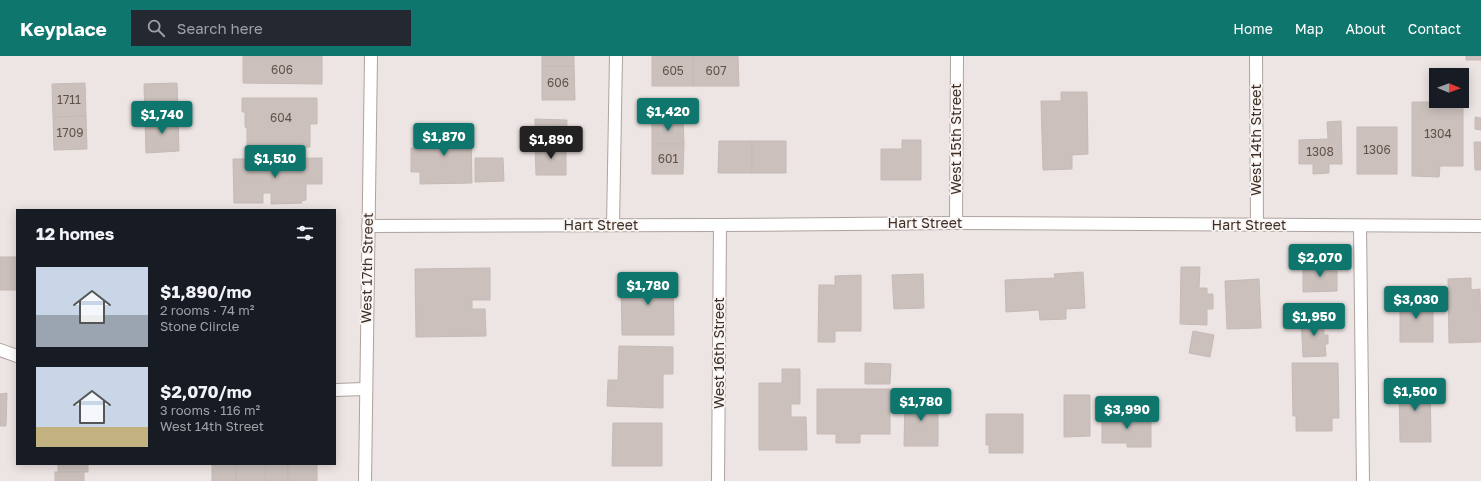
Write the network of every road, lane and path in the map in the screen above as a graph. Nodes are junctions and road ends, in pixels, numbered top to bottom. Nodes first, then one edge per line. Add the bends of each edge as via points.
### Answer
1 (371, 56) edge
2 (616, 56) edge
3 (956, 56) edge
4 (1256, 56) edge
5 (956, 223) junction
6 (614, 225) junction
7 (720, 225) junction
8 (1257, 225) junction
9 (368, 226) junction
10 (1360, 226) junction
11 (1481, 226) edge
12 (0, 350) edge
13 (16, 356) edge
14 (365, 389) junction
15 (336, 390) edge
16 (365, 481) edge
17 (718, 481) edge
18 (1363, 481) edge

1 - 9 street, West 17th Street
2 - 6 street
3 - 5 street, West 15th Street
4 - 8 street, West 14th Street
5 - 7 street, Hart Street
5 - 8 street, Hart Street
6 - 7 street, Hart Street
6 - 9 street, Hart Street
7 - 17 street, West 16th Street
8 - 10 street, Hart Street
9 - 14 street, West 17th Street
10 - 11 street, Hart Street
10 - 18 street
12 - 13 street
14 - 15 street
14 - 16 street, West 17th Street

